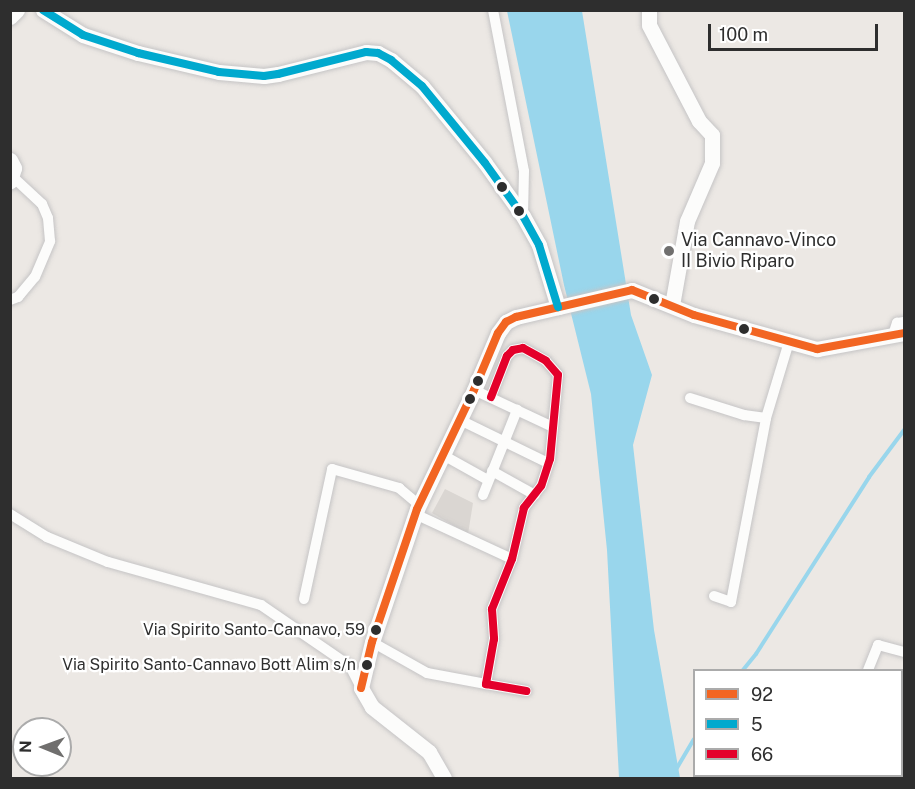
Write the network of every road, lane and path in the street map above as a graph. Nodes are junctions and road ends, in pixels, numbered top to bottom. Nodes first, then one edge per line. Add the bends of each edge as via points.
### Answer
1 (17, 10) edge
2 (43, 10) edge
3 (494, 10) edge
4 (649, 10) edge
5 (10, 17) edge
6 (10, 160) edge
7 (12, 179) edge
8 (523, 216) junction
9 (10, 300) edge
10 (672, 305) junction
11 (561, 306) junction
12 (901, 331) edge
13 (789, 342) junction
14 (474, 390) junction
15 (491, 397) junction
16 (690, 399) dead end
17 (517, 410) junction
18 (766, 418) junction
19 (460, 420) junction
20 (553, 427) junction
21 (502, 440) junction
22 (443, 455) junction
23 (548, 463) junction
24 (490, 475) junction
25 (483, 495) dead end
26 (535, 495) junction
27 (417, 510) junction
28 (10, 514) edge
29 (512, 559) junction
30 (714, 596) dead end
31 (304, 599) dead end
32 (372, 642) junction
33 (904, 652) edge
34 (868, 669) edge
35 (486, 684) junction
36 (361, 688) junction
37 (526, 691) dead end
38 (444, 778) edge
39 (451, 778) edge
40 (457, 778) edge

1 - 5 street
2 - 8 street via 83,35 219,72 271,75 350,55 378,53 422,86
3 - 8 street via 524,171
4 - 10 street via 649,25 699,121 712,135 712,163 687,221
6 - 7 street
7 - 9 street via 42,204 50,241 35,277 18,297
8 - 11 street via 539,245
10 - 11 street via 632,290
10 - 13 street
11 - 14 street via 506,322
12 - 13 street via 817,349
13 - 18 street
14 - 15 street
14 - 19 street
15 - 17 street
15 - 20 street via 507,356 523,348 546,361 558,375
16 - 18 street via 744,416
17 - 20 street
17 - 21 street
18 - 30 street via 731,602
19 - 21 street
19 - 22 street
20 - 23 street
21 - 23 street
21 - 24 street
22 - 24 street
22 - 27 street
23 - 26 street
24 - 25 street
24 - 26 street
26 - 29 street via 524,508
27 - 29 street
27 - 31 street via 399,488 332,469
27 - 32 street
28 - 36 street via 47,537 108,562 261,605 350,666
29 - 35 street via 492,609 494,639
32 - 35 street via 427,673
32 - 36 street
33 - 34 street via 878,645
35 - 37 street
36 - 38 street via 372,707 429,752
39 - 40 street

